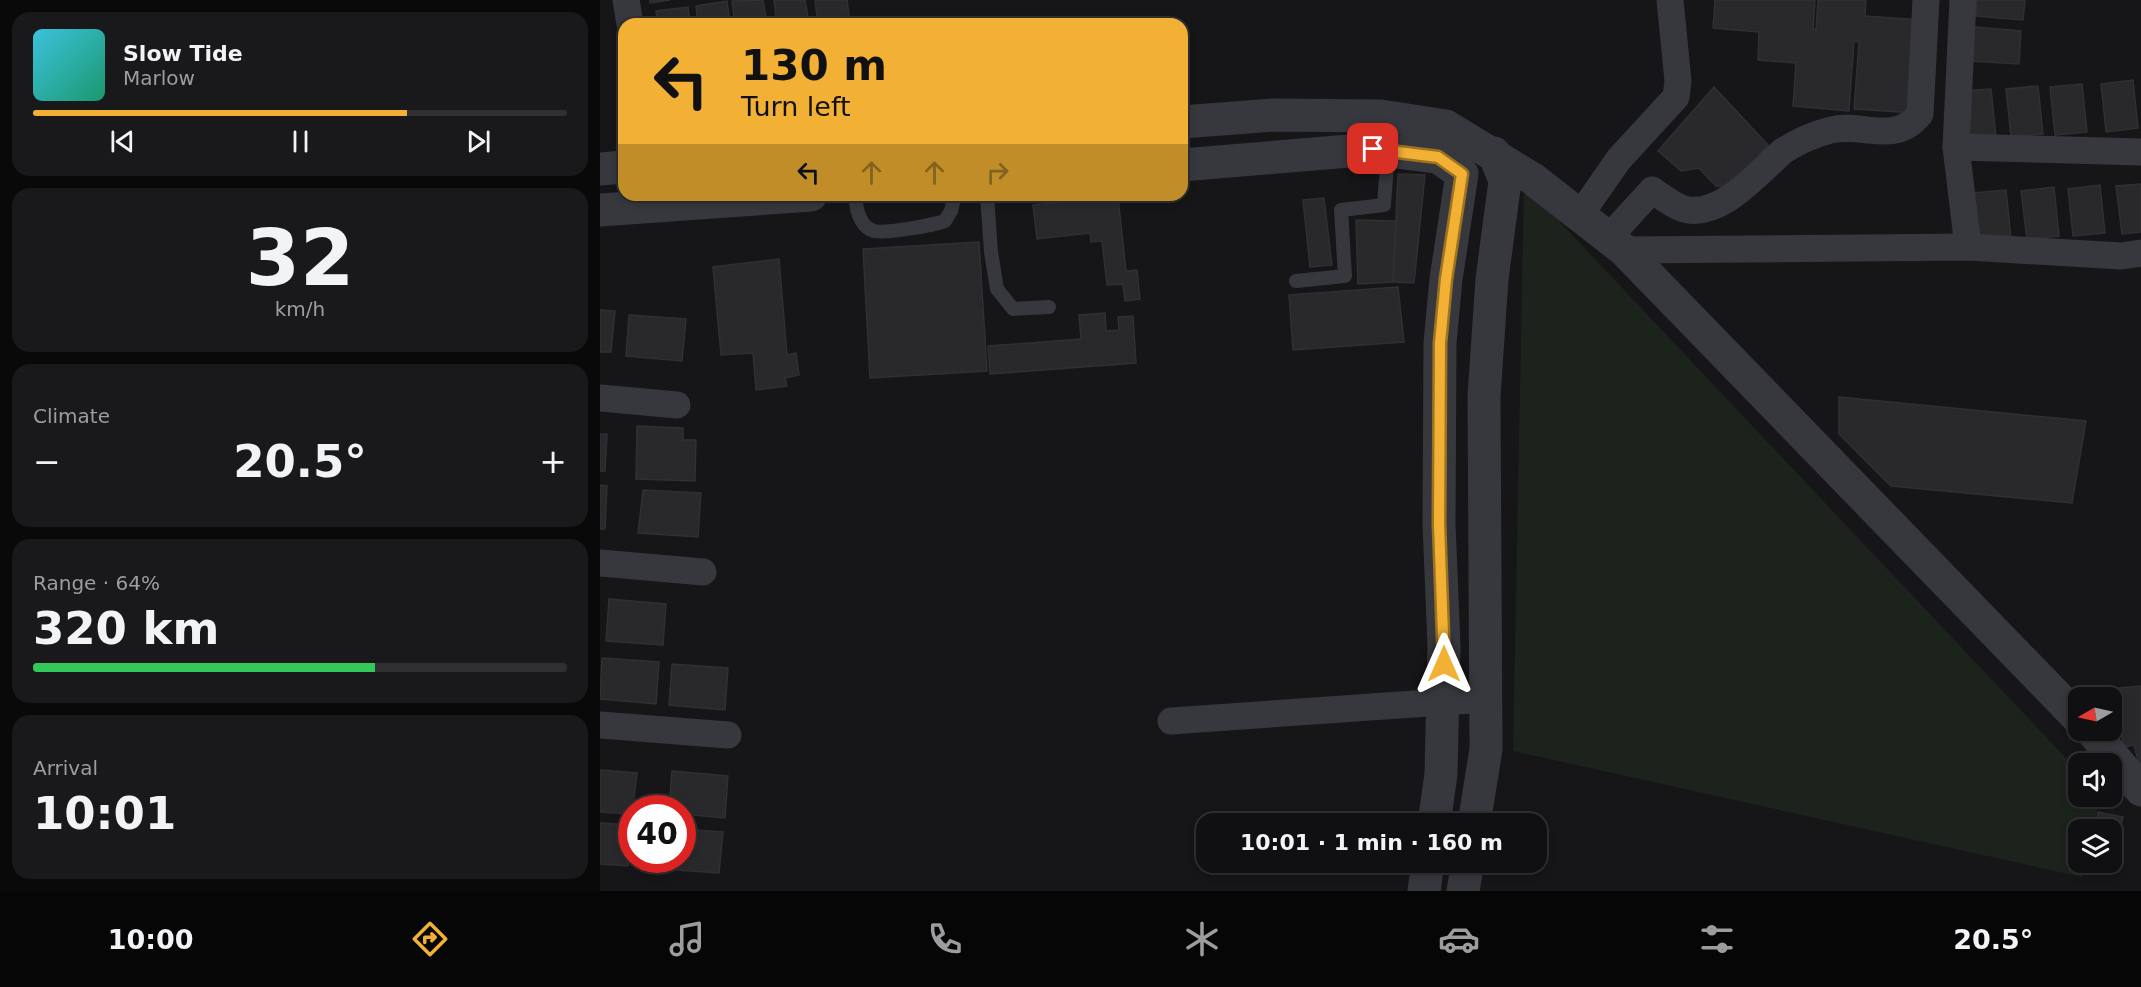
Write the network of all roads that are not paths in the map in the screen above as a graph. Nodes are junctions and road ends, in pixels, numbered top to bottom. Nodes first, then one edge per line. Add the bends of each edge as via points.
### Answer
1 (626, 0) edge
2 (1670, 0) edge
3 (1926, 0) edge
4 (1963, 0) edge
5 (629, 18) edge
6 (1188, 122) edge
7 (1956, 147) junction
8 (1388, 151) junction
9 (2141, 152) edge
10 (1494, 153) junction
11 (1619, 159) junction
12 (1188, 164) edge
13 (618, 168) edge
14 (600, 169) edge
15 (1652, 190) junction
16 (710, 201) edge
17 (855, 201) edge
18 (954, 201) edge
19 (987, 201) edge
20 (600, 210) edge
21 (1580, 215) junction
22 (1617, 243) junction
23 (1968, 247) junction
24 (2141, 253) edge
25 (1296, 281) dead end
26 (1049, 307) dead end
27 (600, 398) edge
28 (677, 405) dead end
29 (600, 563) edge
30 (704, 572) dead end
31 (1486, 699) junction
32 (1443, 700) junction
33 (2068, 708) edge
34 (1171, 721) dead end
35 (600, 725) edge
36 (728, 735) dead end
37 (2100, 741) edge
38 (2141, 790) edge
39 (1436, 813) edge
40 (1476, 813) edge
41 (1426, 873) edge
42 (1466, 873) edge
43 (1424, 891) edge
44 (1463, 891) edge

1 - 5 street
2 - 11 street via 1676,97
3 - 15 street via 1920,114 1910,126 1894,131 1832,130 1795,144 1718,207 1683,209
4 - 7 street
6 - 10 street via 1274,115 1381,116 1446,126
7 - 9 street
7 - 23 street
8 - 12 street via 1373,149
8 - 25 lane via 1384,205 1341,210 1345,276
8 - 32 street via 1438,157 1462,174 1440,343
10 - 21 street
10 - 31 street via 1505,181 1492,279 1484,396
11 - 15 street
11 - 21 street
13 - 14 street
15 - 22 street
16 - 20 street
17 - 18 lane via 864,223 874,231 945,221
19 - 26 lane via 997,289 1013,309
21 - 22 street
22 - 23 street
22 - 33 street
23 - 24 street via 2121,256
27 - 28 street
29 - 30 street
31 - 32 street
31 - 40 street via 1486,749
32 - 34 street
32 - 39 street
35 - 36 street
37 - 38 street
41 - 43 street
42 - 44 street

